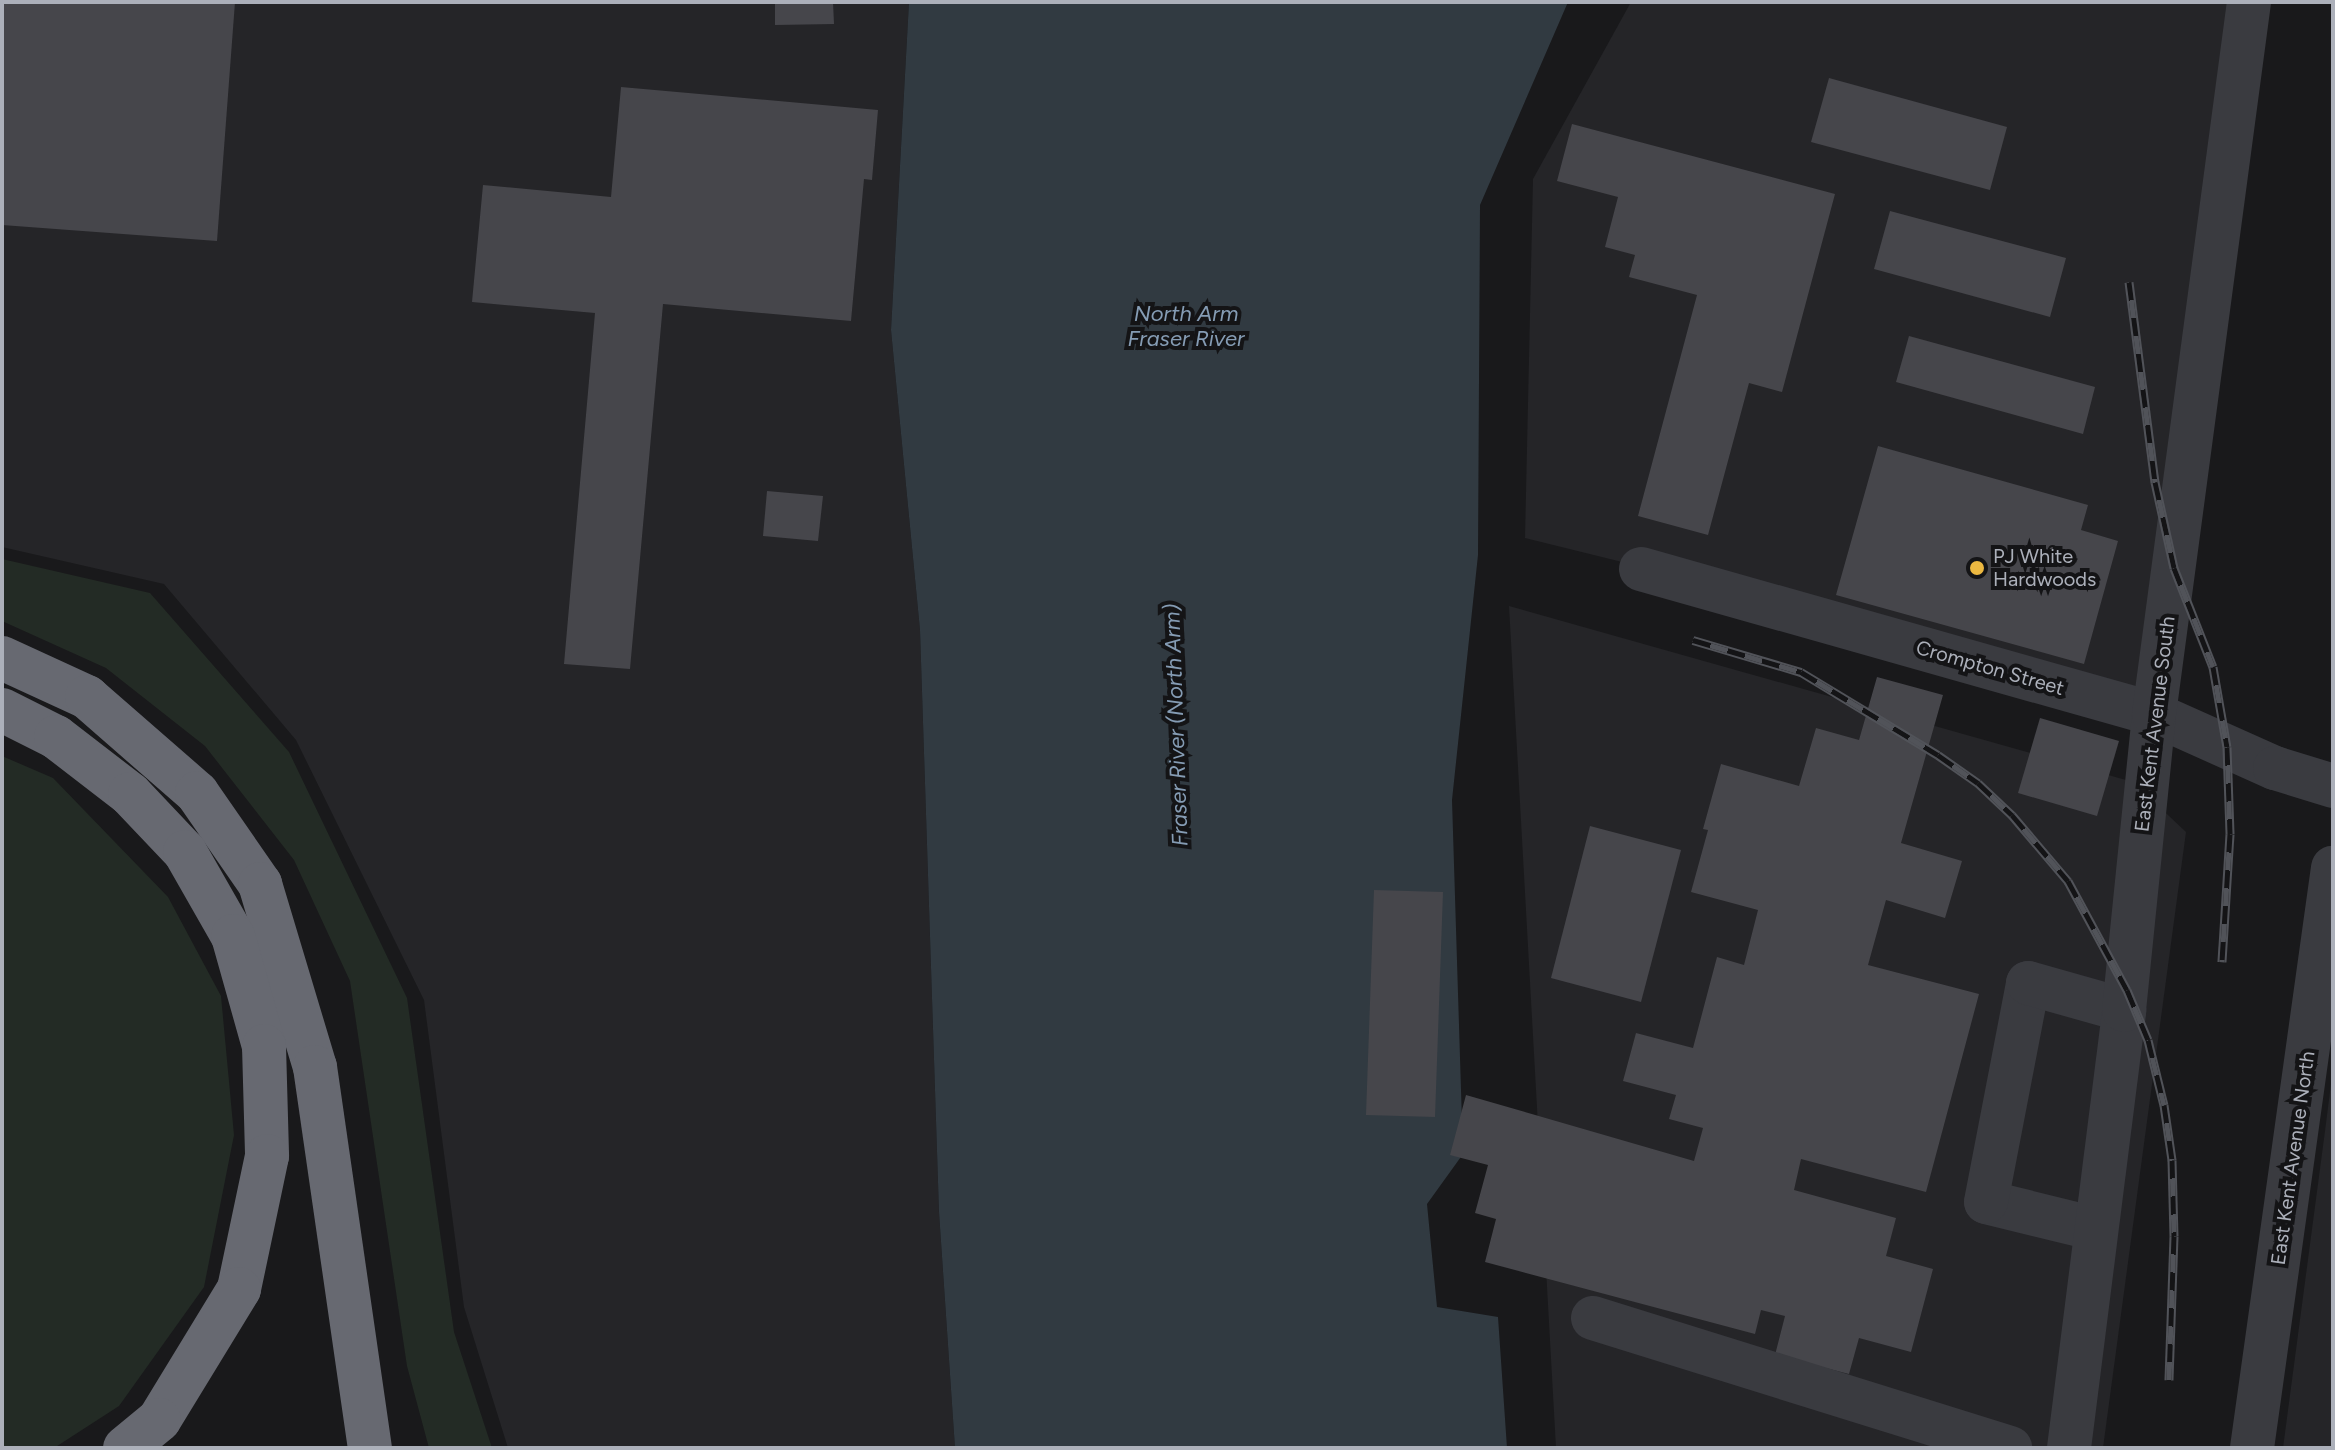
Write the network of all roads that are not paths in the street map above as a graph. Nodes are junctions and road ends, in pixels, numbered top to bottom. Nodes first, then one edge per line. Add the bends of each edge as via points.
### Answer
1 (2249, 2) edge
2 (1641, 569) dead end
3 (2, 658) edge
4 (2, 710) edge
5 (2154, 714) junction
6 (2333, 786) edge
7 (2333, 868) edge
8 (2124, 1010) junction
9 (2096, 1229) junction
10 (1593, 1318) dead end
11 (125, 1448) edge
12 (370, 1448) edge
13 (2010, 1448) edge
14 (2069, 1448) edge
15 (2252, 1448) edge

1 - 5 street, East Kent Avenue South
2 - 5 street, Crompton Street
3 - 12 highway via 87,697 197,793 260,884 315,1067
4 - 11 highway via 56,737 130,794 185,852 233,936 264,1046 267,1156 239,1289 159,1420
5 - 6 street, Crompton Street via 2275,768
5 - 8 street, East Kent Avenue South
7 - 15 street, East Kent Avenue North
8 - 9 street, East Kent Avenue South
8 - 9 street via 2028,983 1986,1202
9 - 14 street, East Kent Avenue South
10 - 13 street

